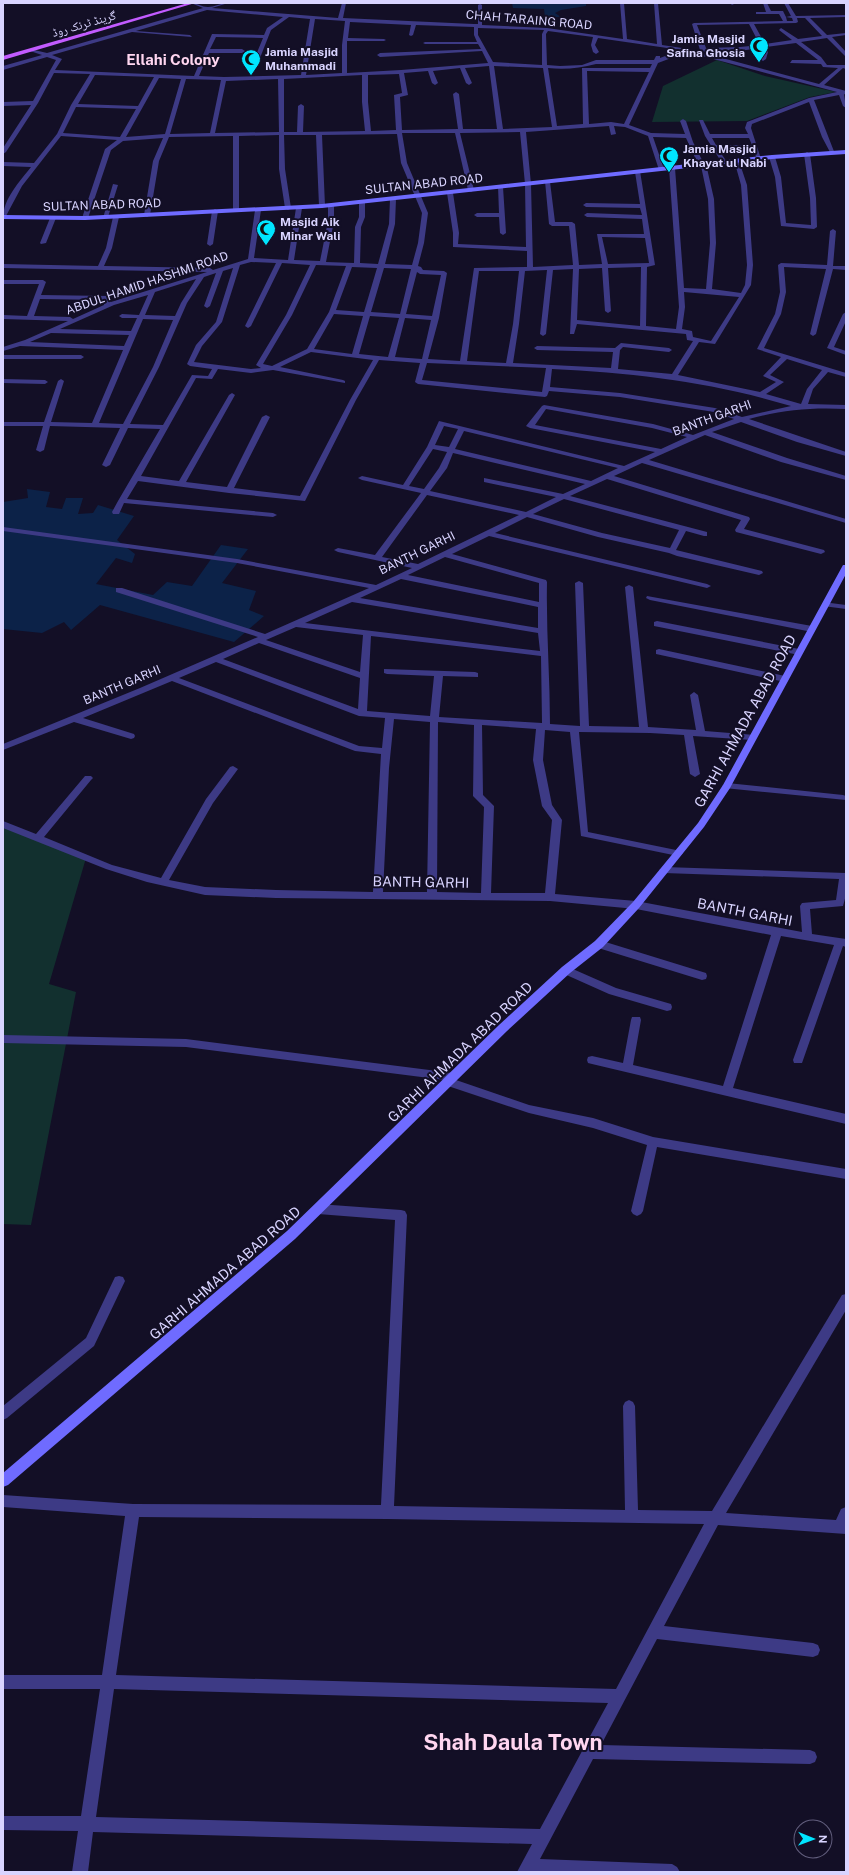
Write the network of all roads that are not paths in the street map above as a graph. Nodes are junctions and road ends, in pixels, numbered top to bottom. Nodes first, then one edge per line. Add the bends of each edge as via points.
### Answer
1 (176, 3) edge
2 (193, 3) edge
3 (226, 3) edge
4 (344, 3) edge
5 (622, 3) edge
6 (656, 3) edge
7 (765, 3) edge
8 (786, 3) edge
9 (480, 5) dead end
10 (206, 9) junction
11 (758, 13) dead end
12 (769, 13) junction
13 (287, 16) junction
14 (846, 16) edge
15 (123, 17) junction
16 (794, 17) junction
17 (806, 17) junction
18 (313, 18) junction
19 (116, 19) dead end
20 (340, 19) junction
21 (133, 20) junction
22 (348, 20) junction
23 (785, 20) junction
24 (414, 23) junction
25 (751, 24) junction
26 (478, 25) junction
27 (547, 29) junction
28 (781, 29) dead end
29 (91, 32) junction
30 (128, 32) junction
31 (411, 34) dead end
32 (846, 34) edge
33 (190, 36) dead end
34 (266, 36) junction
35 (596, 36) junction
36 (827, 37) junction
37 (70, 38) junction
38 (104, 38) junction
39 (345, 39) junction
40 (384, 40) dead end
41 (625, 40) junction
42 (799, 42) junction
43 (425, 43) dead end
44 (480, 43) junction
45 (660, 45) junction
46 (83, 46) junction
47 (668, 47) junction
48 (763, 47) junction
49 (684, 49) junction
50 (32, 50) junction
51 (482, 50) junction
52 (704, 50) junction
53 (208, 51) junction
54 (242, 51) dead end
55 (596, 52) dead end
56 (380, 55) dead end
57 (846, 55) edge
58 (47, 56) junction
59 (3, 58) edge
60 (763, 59) dead end
61 (655, 62) junction
62 (792, 62) dead end
63 (822, 62) junction
64 (491, 64) junction
65 (5, 66) edge
66 (462, 66) junction
67 (254, 67) dead end
68 (546, 67) junction
69 (844, 67) edge
70 (583, 68) junction
71 (430, 69) junction
72 (650, 70) junction
73 (52, 71) junction
74 (401, 72) junction
75 (93, 73) junction
76 (365, 74) junction
77 (345, 75) junction
78 (157, 76) junction
79 (184, 77) junction
80 (303, 77) junction
81 (196, 78) junction
82 (281, 78) junction
83 (224, 79) junction
84 (435, 83) dead end
85 (469, 83) dead end
86 (820, 86) junction
87 (844, 93) edge
88 (456, 94) dead end
89 (811, 99) junction
90 (36, 103) junction
91 (3, 104) edge
92 (74, 105) junction
93 (301, 106) dead end
94 (846, 106) edge
95 (140, 108) junction
96 (683, 121) dead end
97 (701, 121) dead end
98 (611, 124) junction
99 (586, 126) junction
100 (626, 126) junction
101 (555, 128) junction
102 (500, 130) junction
103 (523, 130) junction
104 (459, 131) junction
105 (368, 132) junction
106 (399, 132) junction
107 (300, 133) junction
108 (318, 133) junction
109 (60, 134) junction
110 (236, 134) junction
111 (281, 134) junction
112 (614, 134) dead end
113 (212, 135) junction
114 (650, 135) junction
115 (167, 136) junction
116 (688, 136) junction
117 (708, 136) junction
118 (751, 136) junction
119 (122, 138) junction
120 (714, 147) junction
121 (755, 147) junction
122 (3, 152) edge
123 (846, 152) edge
124 (833, 153) junction
125 (807, 154) junction
126 (772, 157) junction
127 (759, 158) junction
128 (736, 161) junction
129 (724, 162) junction
130 (3, 164) edge
131 (702, 164) junction
132 (35, 165) junction
133 (672, 168) junction
134 (661, 169) junction
135 (638, 172) junction
136 (547, 182) junction
137 (528, 184) junction
138 (115, 185) dead end
139 (500, 187) junction
140 (471, 190) junction
141 (450, 193) junction
142 (419, 196) junction
143 (393, 199) junction
144 (362, 202) junction
145 (586, 205) dead end
146 (322, 206) junction
147 (331, 206) junction
148 (643, 206) junction
149 (288, 208) junction
150 (299, 208) junction
151 (236, 210) junction
152 (258, 210) junction
153 (215, 211) junction
154 (147, 215) junction
155 (477, 215) dead end
156 (502, 215) junction
157 (587, 215) dead end
158 (3, 216) edge
159 (105, 217) junction
160 (116, 217) junction
161 (645, 217) junction
162 (53, 218) junction
163 (85, 218) junction
164 (833, 231) dead end
165 (503, 233) dead end
166 (648, 236) junction
167 (43, 243) dead end
168 (210, 244) dead end
169 (530, 249) junction
170 (252, 260) junction
171 (280, 261) junction
172 (291, 261) junction
173 (846, 261) edge
174 (314, 262) junction
175 (238, 263) junction
176 (324, 263) junction
177 (354, 264) junction
178 (644, 265) junction
179 (3, 266) edge
180 (381, 266) junction
181 (605, 266) junction
182 (576, 267) junction
183 (830, 267) junction
184 (100, 268) junction
185 (415, 268) junction
186 (550, 268) junction
187 (845, 268) edge
188 (530, 269) junction
189 (218, 270) junction
190 (522, 270) junction
191 (202, 275) junction
192 (3, 282) edge
193 (681, 290) junction
194 (709, 291) junction
195 (152, 292) junction
196 (742, 295) junction
197 (37, 297) junction
198 (107, 306) junction
199 (207, 306) dead end
200 (608, 311) dead end
201 (332, 312) junction
202 (846, 314) edge
203 (367, 315) junction
204 (122, 316) dead end
205 (140, 316) junction
206 (3, 317) edge
207 (402, 317) junction
208 (30, 318) junction
209 (178, 318) junction
210 (436, 318) junction
211 (75, 319) junction
212 (574, 322) junction
213 (248, 326) dead end
214 (643, 328) junction
215 (679, 330) junction
216 (48, 331) junction
217 (133, 333) junction
218 (572, 333) dead end
219 (543, 334) dead end
220 (813, 334) dead end
221 (697, 340) junction
222 (18, 344) junction
223 (126, 348) junction
224 (537, 348) dead end
225 (3, 349) edge
226 (310, 350) junction
227 (617, 350) junction
228 (669, 350) dead end
229 (846, 353) edge
230 (355, 356) junction
231 (3, 357) edge
232 (81, 357) dead end
233 (786, 357) junction
234 (377, 358) junction
235 (391, 360) junction
236 (425, 362) junction
237 (463, 363) junction
238 (509, 366) junction
239 (216, 367) junction
240 (273, 368) junction
241 (549, 368) junction
242 (826, 370) junction
243 (614, 371) junction
244 (846, 375) edge
245 (674, 377) junction
246 (61, 381) dead end
247 (3, 382) edge
248 (45, 382) dead end
249 (343, 382) dead end
250 (545, 392) junction
251 (762, 394) junction
252 (232, 395) dead end
253 (544, 407) junction
254 (803, 407) junction
255 (846, 407) edge
256 (266, 417) dead end
257 (739, 419) junction
258 (3, 424) edge
259 (47, 424) junction
260 (95, 425) junction
261 (125, 426) junction
262 (166, 427) junction
263 (462, 428) junction
264 (704, 432) junction
265 (693, 437) junction
266 (431, 446) junction
267 (40, 450) dead end
268 (451, 450) junction
269 (662, 451) junction
270 (846, 454) edge
271 (641, 460) junction
272 (106, 465) dead end
273 (625, 468) junction
274 (606, 476) junction
275 (136, 478) junction
276 (362, 478) dead end
277 (846, 478) edge
278 (487, 480) dead end
279 (591, 483) junction
280 (181, 484) junction
281 (405, 487) junction
282 (229, 491) junction
283 (426, 492) junction
284 (561, 496) junction
285 (122, 501) junction
286 (116, 512) dead end
287 (525, 514) junction
288 (273, 516) dead end
289 (846, 521) edge
290 (3, 529) edge
291 (683, 529) junction
292 (486, 533) junction
293 (704, 534) dead end
294 (338, 550) dead end
295 (672, 551) junction
296 (821, 552) dead end
297 (446, 554) junction
298 (377, 558) junction
299 (420, 567) junction
300 (846, 567) edge
301 (759, 573) dead end
302 (399, 576) junction
303 (579, 583) dead end
304 (707, 586) dead end
305 (376, 587) junction
306 (629, 587) dead end
307 (119, 590) dead end
308 (351, 598) junction
309 (650, 598) dead end
310 (826, 604) junction
311 (542, 605) junction
312 (846, 607) edge
313 (294, 624) junction
314 (657, 624) dead end
315 (812, 629) junction
316 (542, 631) junction
317 (367, 633) junction
318 (261, 639) junction
319 (659, 652) dead end
320 (799, 652) junction
321 (545, 654) junction
322 (216, 659) junction
323 (387, 671) dead end
324 (439, 672) junction
325 (474, 674) dead end
326 (364, 676) junction
327 (172, 678) junction
328 (785, 679) junction
329 (694, 695) dead end
330 (362, 714) junction
331 (390, 716) junction
332 (434, 718) junction
333 (75, 719) junction
334 (478, 721) junction
335 (543, 726) junction
336 (574, 729) junction
337 (585, 729) junction
338 (644, 730) junction
339 (688, 733) junction
340 (702, 734) junction
341 (131, 736) dead end
342 (752, 737) junction
343 (3, 747) edge
344 (386, 751) junction
345 (233, 769) dead end
346 (695, 774) dead end
347 (88, 778) dead end
348 (727, 786) junction
349 (843, 798) dead end
350 (3, 824) edge
351 (38, 838) junction
352 (678, 854) junction
353 (664, 870) junction
354 (845, 876) edge
355 (164, 882) junction
356 (378, 895) junction
357 (432, 896) junction
358 (486, 896) junction
359 (550, 897) junction
360 (636, 905) junction
361 (777, 932) junction
362 (807, 937) junction
363 (843, 943) edge
364 (599, 944) junction
365 (566, 970) junction
366 (702, 976) dead end
367 (667, 1007) dead end
368 (636, 1020) dead end
369 (3, 1039) edge
370 (592, 1060) dead end
371 (798, 1060) dead end
372 (627, 1068) junction
373 (451, 1079) junction
374 (726, 1092) junction
375 (846, 1119) edge
376 (653, 1142) junction
377 (846, 1174) edge
378 (318, 1209) junction
379 (637, 1211) dead end
380 (119, 1281) dead end
381 (846, 1299) edge
382 (629, 1406) dead end
383 (3, 1414) edge
384 (3, 1481) edge
385 (3, 1502) edge
386 (133, 1510) junction
387 (387, 1512) junction
388 (846, 1514) edge
389 (632, 1517) junction
390 (715, 1518) junction
391 (843, 1527) edge
392 (654, 1632) junction
393 (813, 1650) dead end
394 (3, 1682) edge
395 (108, 1682) junction
396 (620, 1696) junction
397 (590, 1752) junction
398 (810, 1757) dead end
399 (3, 1823) edge
400 (88, 1824) junction
401 (544, 1837) junction
402 (527, 1869) edge
403 (80, 1872) edge
404 (672, 1872) edge

1 - 15 main road
2 - 10 street
2 - 21 main road, گرینڈ ٹرنک روڈ
3 - 10 street
4 - 20 street
5 - 41 street
6 - 45 street via 660,17
7 - 12 street
8 - 16 street
9 - 26 street
10 - 13 street, CHAH TARAING ROAD
10 - 30 street
11 - 12 street
12 - 23 street via 781,12
13 - 18 street, CHAH TARAING ROAD
13 - 34 street via 269,29
14 - 17 street
15 - 19 main road
15 - 21 main road
16 - 17 street
16 - 23 street via 796,22
17 - 36 street
18 - 20 street, CHAH TARAING ROAD
18 - 80 street
20 - 22 street, CHAH TARAING ROAD
21 - 29 main road, گرینڈ ٹرنک روڈ
22 - 24 street, CHAH TARAING ROAD
22 - 39 street
23 - 25 street
24 - 26 street, CHAH TARAING ROAD
24 - 31 street
25 - 48 street
25 - 52 street via 694,24
26 - 27 street, CHAH TARAING ROAD
26 - 44 street via 476,35
27 - 35 street, CHAH TARAING ROAD
27 - 68 street via 544,34
28 - 42 street
29 - 37 main road, گرینڈ ٹرنک روڈ
29 - 38 street
30 - 33 street
30 - 38 street
32 - 36 street
34 - 53 street via 214,35
34 - 67 street
35 - 41 street, CHAH TARAING ROAD
35 - 55 street via 593,45
36 - 42 street
36 - 57 street
37 - 46 street
37 - 50 main road, گرینڈ ٹرنک روڈ
38 - 46 street
39 - 40 street
39 - 77 street
41 - 45 street, CHAH TARAING ROAD via 644,45
42 - 48 street
42 - 63 street
43 - 44 street
44 - 51 street
45 - 47 street, CHAH TARAING ROAD
46 - 58 street
47 - 49 street, CHAH TARAING ROAD
47 - 61 street
48 - 52 street via 725,51
48 - 60 street
49 - 52 street
49 - 61 street
49 - 86 street, CHAH TARAING ROAD
50 - 58 street
50 - 59 main road, گرینڈ ٹرنک روڈ
51 - 56 street
51 - 64 street
53 - 54 street
53 - 81 street
58 - 65 street
58 - 73 street via 59,59
61 - 70 street via 596,62
61 - 72 street
62 - 63 street
63 - 69 street via 825,66
64 - 66 street
64 - 68 street
64 - 102 street
66 - 71 street
66 - 85 street
68 - 70 street
68 - 101 street
69 - 86 street
70 - 72 street
70 - 99 street
71 - 74 street
71 - 84 street
72 - 100 street
73 - 75 street
73 - 90 street
74 - 76 street
74 - 106 street via 404,95 397,95
75 - 78 street
75 - 92 street
76 - 77 street
76 - 105 street
77 - 80 street
78 - 79 street
78 - 95 street
79 - 81 street
79 - 115 street
80 - 82 street
81 - 83 street
82 - 83 street
82 - 111 street
83 - 113 street
86 - 87 street, CHAH TARAING ROAD
87 - 89 street
87 - 94 street
88 - 104 street
89 - 118 street via 749,123
89 - 124 street
90 - 91 street
90 - 122 street
92 - 95 street
92 - 109 street
93 - 107 street
95 - 119 street
96 - 116 street
97 - 117 street
98 - 99 street
98 - 100 street
98 - 112 street
99 - 101 street
100 - 114 street
101 - 103 street
102 - 103 street
102 - 104 street
103 - 137 street
104 - 106 street
104 - 140 street
105 - 106 street
105 - 108 street
106 - 142 street via 404,163
107 - 108 street
107 - 111 street
108 - 146 street
109 - 119 street
109 - 132 street
110 - 111 street
110 - 113 street
110 - 151 street
111 - 149 street via 282,169
113 - 115 street
114 - 116 street
114 - 134 street
115 - 119 street
115 - 154 street via 156,161
116 - 131 street
117 - 118 street
117 - 120 street
118 - 121 street
119 - 163 street via 108,149
120 - 121 street
120 - 129 street
121 - 127 street
123 - 124 street, SULTAN ABAD ROAD
124 - 125 street, SULTAN ABAD ROAD
125 - 126 street, SULTAN ABAD ROAD
125 - 126 street via 814,198 814,227 783,225 778,177
126 - 127 street, SULTAN ABAD ROAD
127 - 128 street, SULTAN ABAD ROAD
128 - 129 street, SULTAN ABAD ROAD
128 - 196 street via 744,185 750,265 748,285
129 - 131 street, SULTAN ABAD ROAD
130 - 132 street
131 - 133 street, SULTAN ABAD ROAD
131 - 194 street via 711,199 713,243
132 - 158 street via 19,186
133 - 134 street, SULTAN ABAD ROAD
133 - 193 street
134 - 135 street, SULTAN ABAD ROAD
135 - 136 street, SULTAN ABAD ROAD
135 - 148 street
136 - 137 street, SULTAN ABAD ROAD
136 - 182 street via 552,224 572,224
137 - 139 street, SULTAN ABAD ROAD
137 - 169 street
138 - 159 street
139 - 140 street, SULTAN ABAD ROAD
139 - 156 street
140 - 141 street, SULTAN ABAD ROAD
141 - 142 street, SULTAN ABAD ROAD
141 - 169 street via 456,233 454,246
142 - 143 street, SULTAN ABAD ROAD
142 - 185 street via 425,213
143 - 144 street, SULTAN ABAD ROAD
143 - 180 street via 392,224
144 - 147 street, SULTAN ABAD ROAD
144 - 177 street
145 - 148 street
146 - 147 street, SULTAN ABAD ROAD
146 - 150 street, SULTAN ABAD ROAD
147 - 176 street
148 - 161 street
149 - 150 street, SULTAN ABAD ROAD
149 - 152 street, SULTAN ABAD ROAD
150 - 172 street
151 - 152 street, SULTAN ABAD ROAD
151 - 153 street, SULTAN ABAD ROAD
152 - 170 street
153 - 154 street, SULTAN ABAD ROAD
153 - 168 street
154 - 160 street, SULTAN ABAD ROAD
155 - 156 street
156 - 165 street
157 - 161 street
158 - 162 street, SULTAN ABAD ROAD
159 - 160 street, SULTAN ABAD ROAD
159 - 163 street, SULTAN ABAD ROAD
160 - 184 street
161 - 166 street
162 - 163 street, SULTAN ABAD ROAD
162 - 167 street
164 - 183 street
166 - 178 street via 652,265
166 - 181 street via 599,235
169 - 188 street
170 - 171 street, ABDUL HAMID HASHMI ROAD
170 - 175 street, ABDUL HAMID HASHMI ROAD
171 - 172 street, ABDUL HAMID HASHMI ROAD
171 - 213 street
172 - 174 street, ABDUL HAMID HASHMI ROAD
173 - 187 street
174 - 176 street, ABDUL HAMID HASHMI ROAD
174 - 240 street via 274,344 259,365
175 - 189 street, ABDUL HAMID HASHMI ROAD
175 - 239 street via 219,322 199,345 190,364
176 - 177 street, ABDUL HAMID HASHMI ROAD
177 - 180 street, ABDUL HAMID HASHMI ROAD
177 - 201 street
178 - 181 street
178 - 214 street
179 - 184 street
180 - 185 street, ABDUL HAMID HASHMI ROAD
180 - 203 street
181 - 182 street
181 - 200 street
182 - 186 street
182 - 212 street
183 - 187 street
183 - 220 street
183 - 233 street via 781,266 783,292 778,314 760,349
184 - 189 street
185 - 207 street
185 - 210 street, ABDUL HAMID HASHMI ROAD via 419,268 420,272 444,273
186 - 188 street
186 - 219 street
188 - 190 street
189 - 191 street, ABDUL HAMID HASHMI ROAD
189 - 199 street
190 - 237 street via 476,269
190 - 238 street
191 - 195 street, ABDUL HAMID HASHMI ROAD
191 - 209 street via 184,303
192 - 197 street via 43,282
193 - 194 street
193 - 215 street
194 - 196 street
195 - 198 street, ABDUL HAMID HASHMI ROAD
195 - 205 street
196 - 221 street via 713,342
197 - 198 street via 109,298
197 - 208 street
198 - 211 street, ABDUL HAMID HASHMI ROAD
201 - 203 street
201 - 226 street
202 - 229 street via 830,348
203 - 207 street
203 - 230 street
204 - 205 street
205 - 209 street
205 - 217 street
206 - 208 street
207 - 210 street
207 - 235 street
208 - 211 street
209 - 261 street
210 - 236 street
211 - 216 street, ABDUL HAMID HASHMI ROAD
212 - 214 street
212 - 218 street
214 - 215 street
215 - 221 street via 690,332 690,339
216 - 217 street
216 - 222 street, ABDUL HAMID HASHMI ROAD
217 - 223 street
221 - 245 street
222 - 223 street
222 - 225 street, ABDUL HAMID HASHMI ROAD
223 - 260 street
224 - 227 street
226 - 230 street
226 - 240 street
227 - 228 street via 621,345
227 - 243 street
230 - 234 street
231 - 232 street
233 - 242 street
233 - 251 street via 766,376 781,382
234 - 235 street
234 - 282 street via 302,499
235 - 236 street
236 - 237 street
236 - 250 street via 418,382
237 - 238 street
238 - 241 street
239 - 240 street via 251,371
239 - 262 street via 210,378 194,376
240 - 249 street
241 - 243 street
241 - 250 street
242 - 244 street
242 - 254 street via 810,389
243 - 245 street
245 - 251 street
246 - 259 street
247 - 248 street
250 - 253 street
250 - 257 street via 620,395 715,410
251 - 254 street
252 - 280 street
253 - 265 street via 653,426
253 - 269 street via 530,426
254 - 255 street, BANTH GARHI via 828,404
254 - 257 street, BANTH GARHI via 776,410
256 - 282 street
257 - 264 street, BANTH GARHI
257 - 270 street
258 - 259 street
259 - 260 street
259 - 267 street
260 - 261 street
261 - 262 street
261 - 272 street
262 - 275 street
263 - 266 street via 442,423
263 - 268 street
263 - 273 street
264 - 265 street, BANTH GARHI
264 - 277 street
265 - 269 street, BANTH GARHI
266 - 268 street
266 - 281 street
268 - 279 street
268 - 283 street via 443,468
269 - 271 street, BANTH GARHI
271 - 273 street, BANTH GARHI
271 - 289 street
273 - 274 street, BANTH GARHI
274 - 279 street, BANTH GARHI
274 - 296 street via 746,519 739,530
275 - 280 street
275 - 285 street
276 - 281 street
278 - 284 street
279 - 284 street, BANTH GARHI
280 - 282 street
281 - 283 street
283 - 287 street
283 - 298 street
284 - 287 street, BANTH GARHI
284 - 291 street
285 - 286 street
285 - 288 street
287 - 292 street, BANTH GARHI
287 - 295 street
290 - 305 street via 191,554
291 - 293 street
291 - 295 street
292 - 297 street, BANTH GARHI
292 - 304 street
294 - 298 street
295 - 301 street
297 - 299 street, BANTH GARHI
297 - 311 street via 542,582
298 - 299 street
299 - 302 street, BANTH GARHI
300 - 310 street, GARHI AHMADA ABAD ROAD
302 - 305 street, BANTH GARHI
302 - 311 street
303 - 337 street
305 - 308 street, BANTH GARHI
306 - 338 street
307 - 318 street
308 - 313 street, BANTH GARHI
308 - 316 street
309 - 315 street
310 - 312 street
310 - 315 street, GARHI AHMADA ABAD ROAD
311 - 316 street
313 - 317 street
313 - 318 street, BANTH GARHI
314 - 320 street
315 - 320 street, GARHI AHMADA ABAD ROAD
316 - 321 street
317 - 321 street
317 - 326 street
318 - 322 street, BANTH GARHI
318 - 326 street
319 - 328 street
320 - 328 street, GARHI AHMADA ABAD ROAD
321 - 335 street
322 - 327 street, BANTH GARHI
322 - 330 street
323 - 324 street
324 - 325 street
324 - 332 street
326 - 330 street
327 - 333 street, BANTH GARHI
327 - 344 street via 358,749
328 - 342 street, GARHI AHMADA ABAD ROAD
329 - 340 street
330 - 331 street
331 - 332 street
331 - 344 street
332 - 334 street
332 - 357 street
333 - 341 street
333 - 343 street, BANTH GARHI
334 - 335 street
334 - 358 street via 478,796 489,806
335 - 336 street
335 - 359 street via 538,760 547,806 558,820
336 - 337 street
336 - 352 street via 584,834
337 - 338 street
338 - 339 street
339 - 340 street
339 - 346 street
340 - 342 street
342 - 348 street, GARHI AHMADA ABAD ROAD
344 - 356 street
345 - 355 street via 209,800
347 - 351 street
348 - 349 street
348 - 352 street, GARHI AHMADA ABAD ROAD
350 - 351 street, BANTH GARHI
351 - 355 street, BANTH GARHI via 109,867
352 - 353 street, GARHI AHMADA ABAD ROAD
353 - 354 street
353 - 360 street, GARHI AHMADA ABAD ROAD
354 - 362 street via 840,903 805,906
355 - 356 street, BANTH GARHI via 206,892
356 - 357 street, BANTH GARHI
357 - 358 street, BANTH GARHI
358 - 359 street, BANTH GARHI
359 - 360 street, BANTH GARHI
360 - 361 street, BANTH GARHI
360 - 364 street, GARHI AHMADA ABAD ROAD
361 - 362 street, BANTH GARHI
361 - 374 street
362 - 363 street, BANTH GARHI
363 - 371 street
364 - 365 street, GARHI AHMADA ABAD ROAD
364 - 366 street
365 - 367 street via 613,991
365 - 373 street, GARHI AHMADA ABAD ROAD
368 - 372 street
369 - 373 street via 186,1043
370 - 372 street
372 - 374 street
373 - 376 street via 529,1109 593,1123
373 - 378 street, GARHI AHMADA ABAD ROAD
374 - 375 street
376 - 377 street
376 - 379 street
378 - 384 street, GARHI AHMADA ABAD ROAD via 262,1261
378 - 387 street via 401,1215
380 - 383 street via 90,1342
381 - 390 street
382 - 389 street
385 - 386 street
386 - 387 street
386 - 395 street
387 - 389 street
388 - 391 street
389 - 390 street
390 - 391 street
390 - 392 street
392 - 393 street
392 - 396 street
394 - 395 street
395 - 396 street
395 - 400 street
396 - 397 street
397 - 398 street
397 - 401 street
399 - 400 street
400 - 401 street
400 - 403 street
401 - 402 street
402 - 404 street

